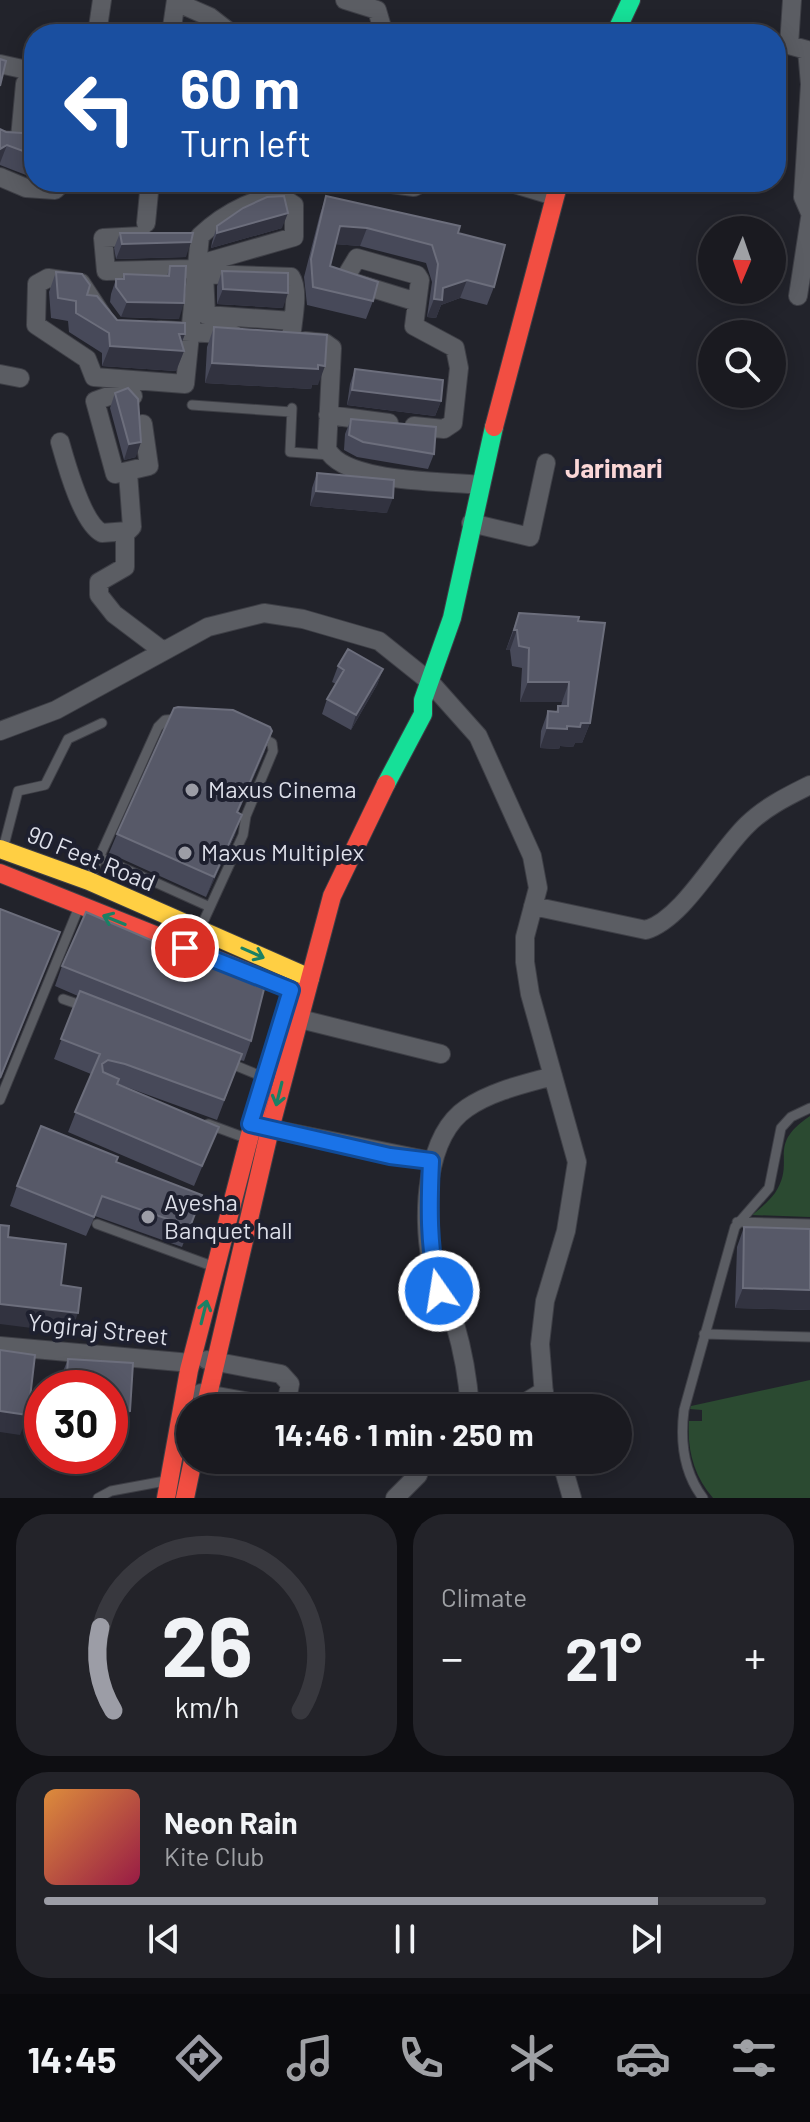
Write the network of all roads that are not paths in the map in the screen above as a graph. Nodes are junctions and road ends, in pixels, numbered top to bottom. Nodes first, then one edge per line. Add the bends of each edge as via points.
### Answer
1 (102, 0) edge
2 (345, 0) edge
3 (631, 0) edge
4 (792, 0) edge
5 (176, 1) edge
6 (98, 24) edge
7 (173, 24) edge
8 (219, 24) edge
9 (381, 24) edge
10 (620, 24) edge
11 (0, 64) edge
12 (24, 74) edge
13 (24, 95) edge
14 (0, 140) edge
15 (0, 177) edge
16 (24, 187) edge
17 (150, 192) edge
18 (555, 192) edge
19 (810, 216) edge
20 (199, 266) junction
21 (198, 295) junction
22 (798, 296) dead end
23 (417, 302) dead end
24 (292, 321) junction
25 (115, 329) edge
26 (142, 329) edge
27 (191, 331) junction
28 (291, 340) junction
29 (0, 374) edge
30 (20, 378) dead end
31 (136, 403) edge
32 (192, 405) dead end
33 (328, 415) junction
34 (143, 424) edge
35 (60, 442) dead end
36 (330, 455) junction
37 (546, 463) dead end
38 (128, 473) junction
39 (479, 485) junction
40 (471, 523) junction
41 (125, 532) junction
42 (163, 651) junction
43 (429, 681) junction
44 (196, 720) edge
45 (102, 723) dead end
46 (245, 730) edge
47 (0, 731) edge
48 (810, 785) edge
49 (5, 850) edge
50 (99, 857) junction
51 (2, 878) edge
52 (89, 881) junction
53 (189, 897) junction
54 (79, 906) junction
55 (533, 906) junction
56 (210, 907) junction
57 (179, 921) junction
58 (199, 930) junction
59 (50, 943) edge
60 (62, 948) junction
61 (300, 984) junction
62 (63, 999) dead end
63 (92, 1010) edge
64 (291, 1016) junction
65 (441, 1054) dead end
66 (220, 1060) edge
67 (553, 1076) junction
68 (264, 1077) junction
69 (0, 1100) edge
70 (810, 1108) edge
71 (202, 1122) edge
72 (270, 1129) junction
73 (248, 1131) junction
74 (431, 1161) junction
75 (737, 1222) junction
76 (97, 1224) edge
77 (810, 1224) edge
78 (215, 1267) junction
79 (704, 1334) junction
80 (810, 1337) edge
81 (0, 1346) edge
82 (192, 1360) junction
83 (215, 1362) junction
84 (185, 1390) junction
85 (193, 1394) edge
86 (208, 1394) edge
87 (288, 1394) edge
88 (467, 1394) edge
89 (544, 1394) edge
90 (190, 1474) edge
91 (418, 1474) edge
92 (565, 1474) edge
93 (167, 1489) edge
94 (98, 1498) edge
95 (185, 1498) edge
96 (395, 1498) edge
97 (572, 1498) edge
98 (703, 1498) edge

1 - 6 street
2 - 9 street via 377,10
3 - 10 main road
4 - 19 street via 789,45 807,50 810,84 803,197
5 - 7 street
5 - 8 street
11 - 12 street
13 - 14 street via 20,138
15 - 16 street
17 - 20 street via 150,229 103,238 105,270
18 - 39 main road
19 - 22 street
20 - 20 street via 192,236 257,202 288,200 294,205 294,237
20 - 21 street
21 - 24 street via 209,316
21 - 24 street via 207,273 291,277
21 - 27 street
23 - 33 street via 414,326 455,348 459,368 453,423 444,429
24 - 28 street
25 - 27 street via 81,283 40,280 36,325 87,359 97,378 185,384
26 - 27 street
27 - 28 street
28 - 33 street via 332,348
29 - 30 street
31 - 38 street via 128,389 95,401 112,469 115,474
32 - 36 lane via 292,410 290,452
33 - 36 street
34 - 38 street via 149,466
35 - 41 street via 92,524 102,533
36 - 39 street via 340,466 360,472
37 - 40 street via 530,537
38 - 41 street via 133,524
39 - 40 main road
40 - 43 main road via 452,618
41 - 42 street via 125,567 99,582 99,595 114,614
42 - 43 street via 233,619 282,615 379,641
42 - 47 street via 56,710
43 - 55 street via 470,724 482,746 532,856 538,888
43 - 61 main road via 423,700 410,709 335,849 319,890
44 - 50 lane via 161,722
45 - 49 lane via 68,739 45,785 18,791
46 - 56 lane via 272,743 273,751
48 - 55 street via 749,823 675,915 658,926 646,930
49 - 51 lane
49 - 52 main road, 90 Feet Road
50 - 52 lane
50 - 53 lane
51 - 54 main road, 90 Feet Road
52 - 57 main road, 90 Feet Road
53 - 56 lane
53 - 57 lane
54 - 60 lane
61 -> 54 main road, 90 Feet Road
55 - 67 street via 525,962
56 - 58 lane
57 - 58 main road, 90 Feet Road
58 -> 61 main road, 90 Feet Road
59 - 60 lane
60 - 69 lane
61 - 64 main road
62 - 63 lane
64 - 65 street
64 - 68 main road
64 -> 72 main road
66 - 68 lane
67 - 74 street via 465,1109
67 - 89 street via 577,1162 566,1231 545,1301 540,1344
68 - 73 main road
70 - 75 lane via 781,1128 769,1188
71 - 73 lane
72 - 73 street
72 - 74 street
72 - 83 main road
73 - 78 main road
74 - 88 street via 431,1259 454,1322
75 - 77 lane
75 - 79 lane
76 - 78 lane
82 -> 78 main road
79 - 80 lane
79 - 98 lane via 681,1426 686,1462
81 - 82 street, Yogiraj Street
82 - 83 street, Yogiraj Street
82 - 84 main road
83 - 86 main road
83 - 87 street, Yogiraj Street via 281,1374 290,1384
84 - 85 street
84 - 93 main road
90 - 95 main road
91 - 96 street
92 - 97 street
93 - 94 lane via 111,1491

